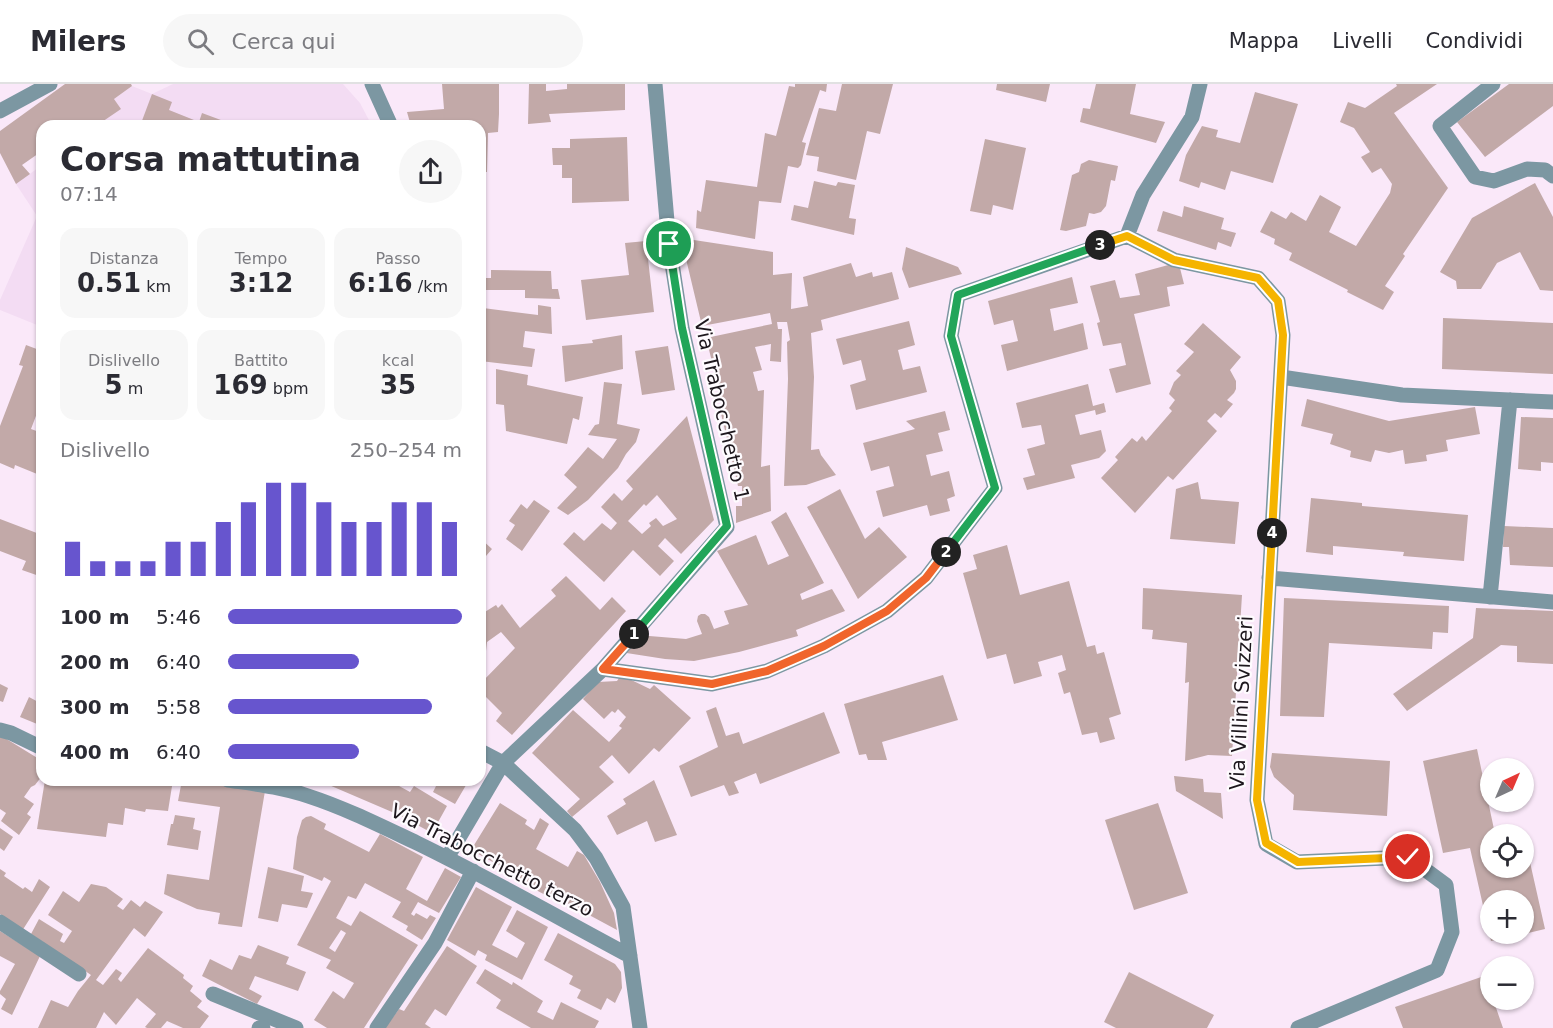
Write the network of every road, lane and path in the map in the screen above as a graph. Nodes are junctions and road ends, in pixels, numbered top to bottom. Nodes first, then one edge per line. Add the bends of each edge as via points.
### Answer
1 (50, 84) edge
2 (372, 84) edge
3 (655, 84) edge
4 (1200, 84) edge
5 (1492, 84) edge
6 (0, 111) edge
7 (388, 120) edge
8 (1553, 176) edge
9 (1127, 236) junction
10 (1281, 377) junction
11 (1510, 400) junction
12 (1553, 402) edge
13 (1269, 578) junction
14 (1490, 597) junction
15 (1553, 602) edge
16 (603, 669) junction
17 (0, 730) edge
18 (36, 745) edge
19 (486, 754) edge
20 (503, 763) junction
21 (269, 786) edge
22 (447, 858) junction
23 (473, 871) junction
24 (0, 922) edge
25 (630, 956) junction
26 (79, 974) dead end
27 (213, 994) dead end
28 (296, 1028) edge
29 (376, 1028) edge
30 (640, 1028) edge
31 (1298, 1028) edge

1 - 6 street
2 - 7 street
3 - 16 street, Via Trabocchetto 1 via 669,244 682,328 727,526
4 - 9 street via 1192,117 1143,195
5 - 8 street via 1440,126 1475,177 1494,181 1527,169 1545,170
9 - 10 street, Via Villini Svizzeri via 1174,260 1258,278 1278,301 1283,335
9 - 16 street via 958,295 951,336 995,488 926,578 887,611 824,646 767,671 712,684
10 - 11 street via 1402,395
10 - 13 street, Via Villini Svizzeri
11 - 12 street
11 - 14 street
13 - 14 street
13 - 31 street, Via Villini Svizzeri via 1257,800 1266,843 1298,862 1408,857 1446,885 1452,932 1437,970
14 - 15 street
16 - 20 street, Via Trabocchetto 1
17 - 18 street
19 - 20 street
20 - 22 street, Via Trabocchetto 1
20 - 25 street via 575,830 596,858 623,907
21 - 22 street, Via Trabocchetto terzo via 338,807
22 - 23 street, Via Trabocchetto terzo
23 - 25 street, Via Trabocchetto terzo
23 - 29 street via 435,943
24 - 26 street
25 - 30 street
27 - 28 street

